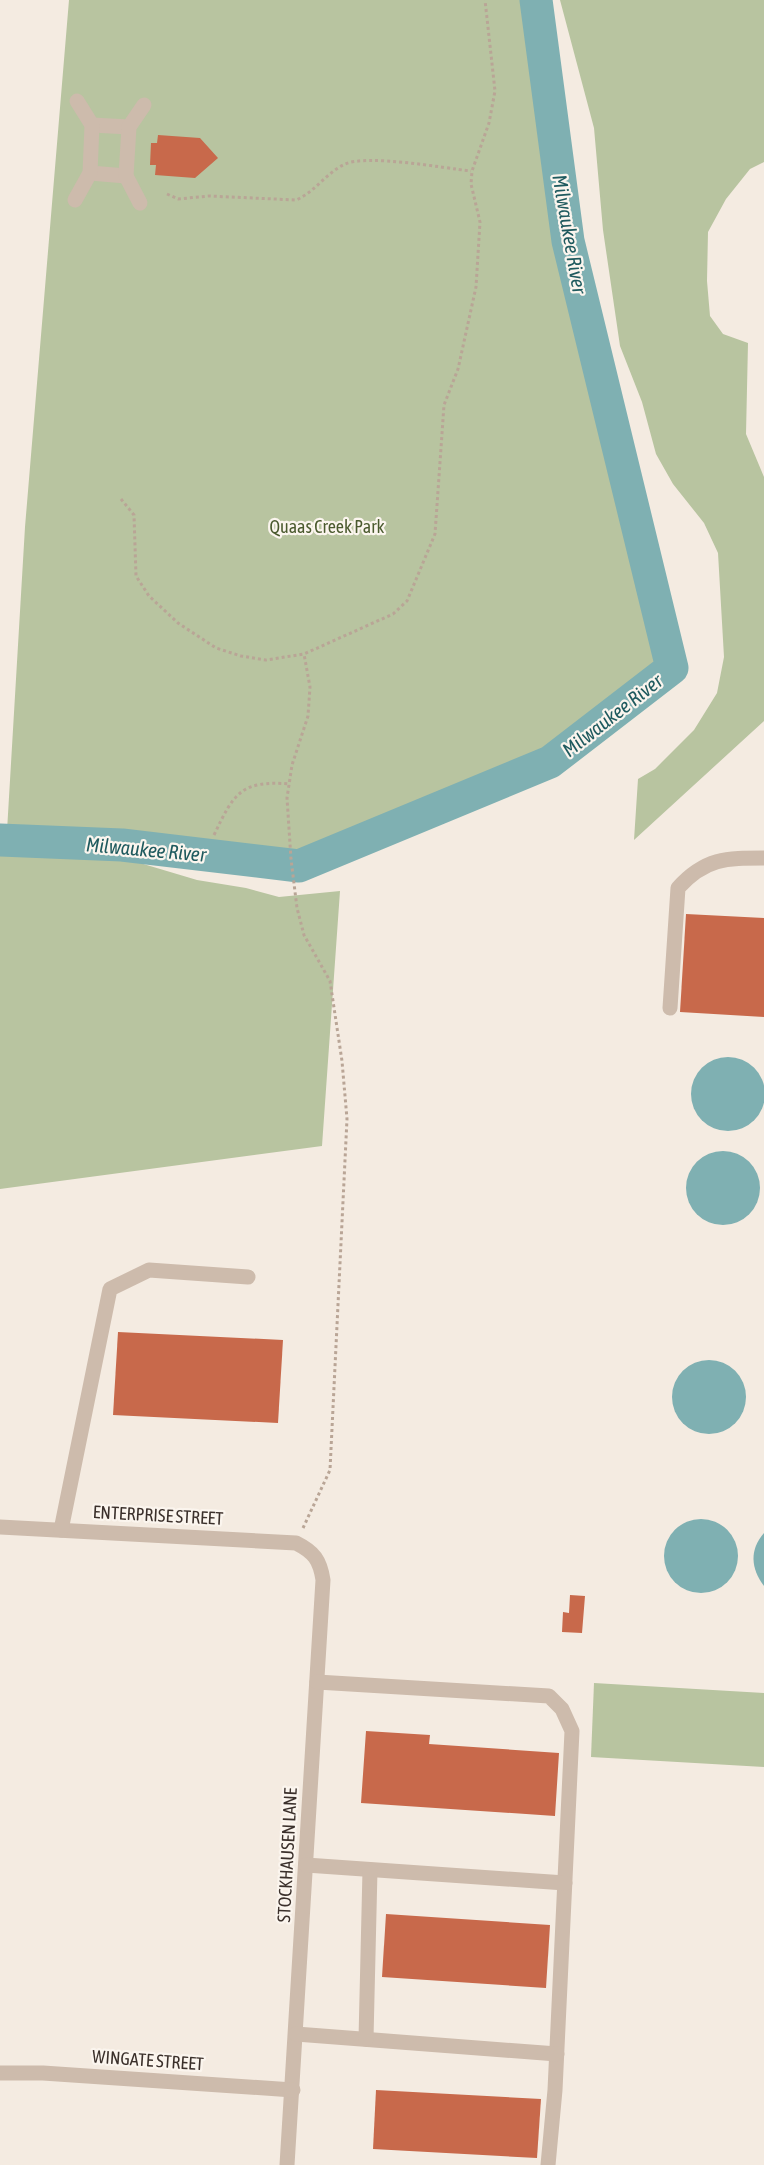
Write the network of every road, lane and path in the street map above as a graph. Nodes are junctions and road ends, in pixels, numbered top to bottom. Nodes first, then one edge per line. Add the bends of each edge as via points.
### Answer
1 (485, 0) edge
2 (77, 101) dead end
3 (144, 105) dead end
4 (92, 125) junction
5 (129, 127) junction
6 (472, 171) junction
7 (90, 173) junction
8 (126, 176) junction
9 (166, 194) dead end
10 (75, 200) dead end
11 (140, 203) dead end
12 (121, 499) dead end
13 (304, 654) junction
14 (290, 784) junction
15 (213, 835) dead end
16 (764, 858) edge
17 (670, 1008) dead end
18 (248, 1277) dead end
19 (0, 1527) edge
20 (60, 1530) junction
21 (296, 1543) junction
22 (312, 1551) joint
23 (317, 1682) junction
24 (306, 1865) junction
25 (370, 1870) junction
26 (565, 1884) junction
27 (296, 2034) junction
28 (366, 2039) junction
29 (557, 2054) junction
30 (0, 2073) edge
31 (293, 2090) junction
32 (288, 2165) edge
33 (548, 2165) edge

1 - 6 path via 495,91 489,123
2 - 4 street
3 - 5 street
4 - 5 street
4 - 7 street
5 - 8 street
6 - 9 path via 363,160 338,168 312,192 296,200 209,196 178,199
6 - 13 path via 471,184 480,222 476,287 458,369 444,405 435,534 407,601 393,614
7 - 8 street
7 - 10 street
8 - 11 street
12 - 13 path via 134,515 136,576 149,596 178,623 216,648 241,657 266,660
13 - 14 path via 310,687 308,716 299,738
14 - 15 path via 262,782 248,787 231,804
14 - 21 path via 288,824 297,908 304,935 330,981 347,1119 330,1470
16 - 17 street via 730,858 708,864 678,888
18 - 20 street via 148,1270 110,1289
19 - 20 street, ENTERPRISE STREET
20 - 21 street, ENTERPRISE STREET
21 - 22 street, ENTERPRISE STREET
22 - 23 street, STOCKHAUSEN LANE via 321,1563 323,1580
23 - 24 street, STOCKHAUSEN LANE
23 - 26 street via 549,1696 562,1708 572,1731
24 - 25 street
24 - 27 street, STOCKHAUSEN LANE
25 - 26 street
25 - 28 street
26 - 29 street
27 - 28 street
27 - 31 street, STOCKHAUSEN LANE
28 - 29 street
29 - 33 street
30 - 31 street, WINGATE STREET
31 - 32 street, STOCKHAUSEN LANE

